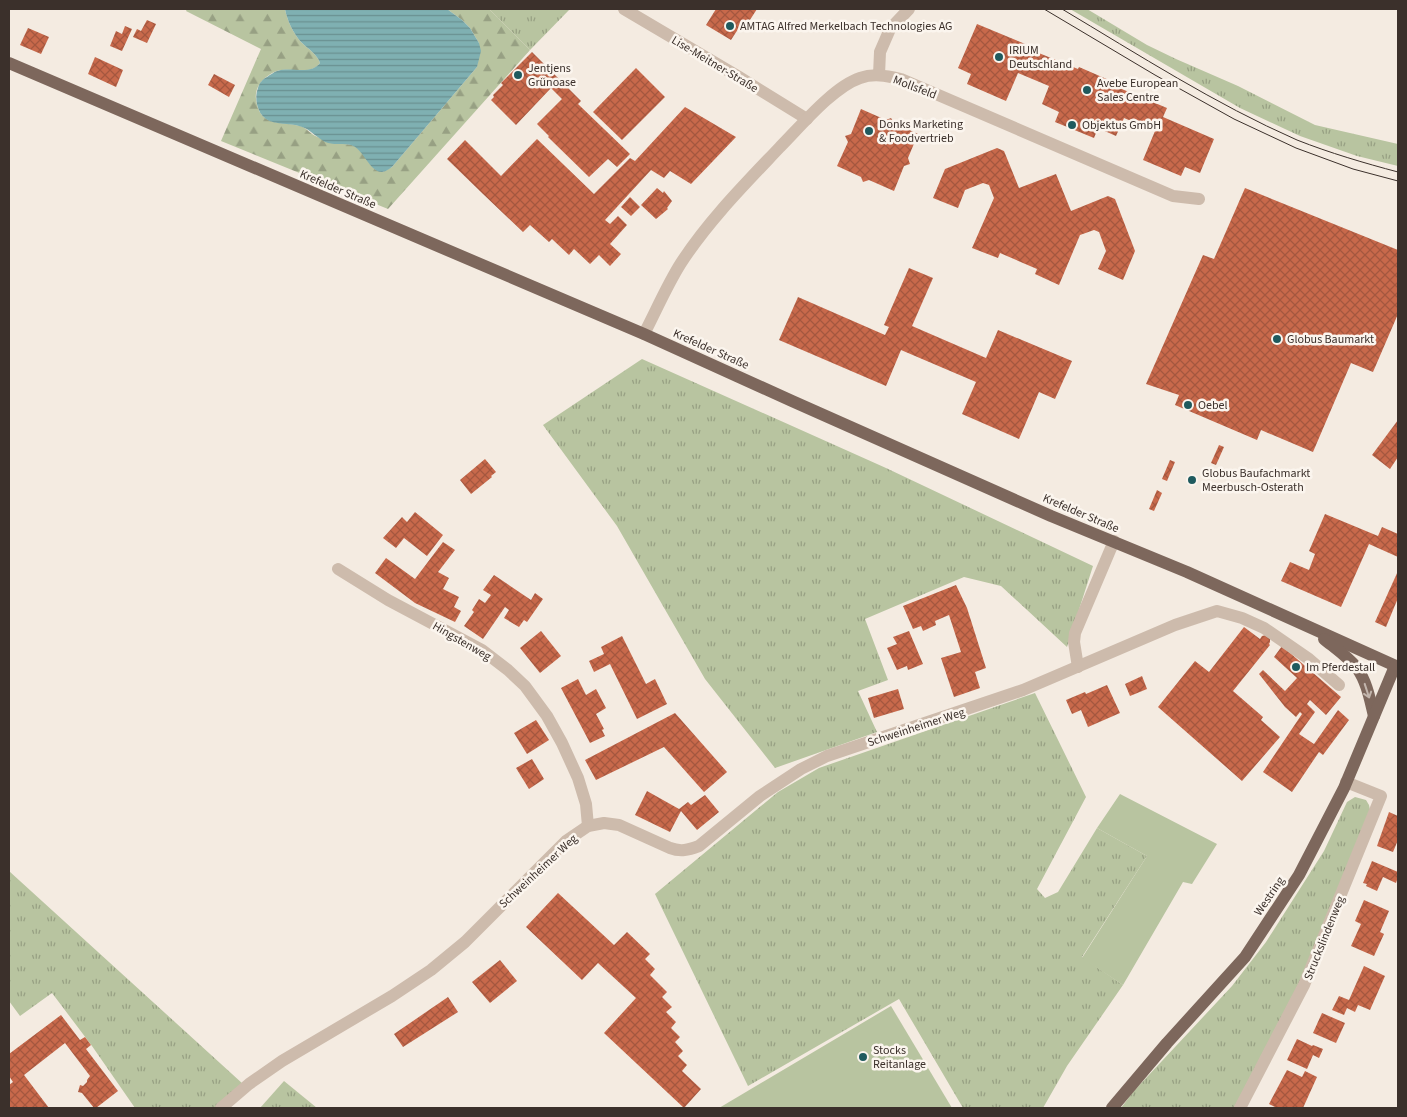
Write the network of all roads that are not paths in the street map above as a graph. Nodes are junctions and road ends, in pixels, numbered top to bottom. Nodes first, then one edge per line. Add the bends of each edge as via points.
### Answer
1 (624, 9) edge
2 (909, 9) edge
3 (9, 63) edge
4 (879, 75) junction
5 (807, 119) junction
6 (1199, 199) dead end
7 (644, 334) junction
8 (1114, 541) junction
9 (338, 569) dead end
10 (1313, 629) junction
11 (1397, 666) edge
12 (1078, 667) junction
13 (1339, 685) dead end
14 (1374, 716) junction
15 (1346, 782) junction
16 (588, 826) junction
17 (221, 1108) edge
18 (1112, 1108) edge
19 (1240, 1108) edge

1 - 5 street, Lise-Meitner-Straße
2 - 4 street via 890,29 880,52
3 - 7 main road, Krefelder Straße
4 - 5 street, Mollsfeld via 860,78 841,87
4 - 6 street, Mollsfeld via 901,79 1172,196
5 - 7 street, Mollsfeld via 700,235 680,265
7 - 8 main road, Krefelder Straße
8 - 10 main road, Krefelder Straße
8 - 12 street via 1075,633
9 - 16 street, Hingstenweg via 388,600 482,650 525,686 547,716 578,778 586,804
10 - 11 main road, Krefelder Straße
10 -> 14 main road via 1357,669 1368,691
11 - 14 main road, Westring
12 - 13 street, Schweinheimer Weg via 1175,625 1217,612 1264,628 1309,659
12 - 16 street, Schweinheimer Weg via 980,706 827,756 760,796 699,846 688,850 670,848 619,825
14 - 15 main road, Westring
15 - 18 main road, Westring via 1300,875 1245,957
15 - 19 street, Struckslindenweg via 1381,796 1304,985
16 - 17 street, Schweinheimer Weg via 566,841 465,942 431,970 282,1061

